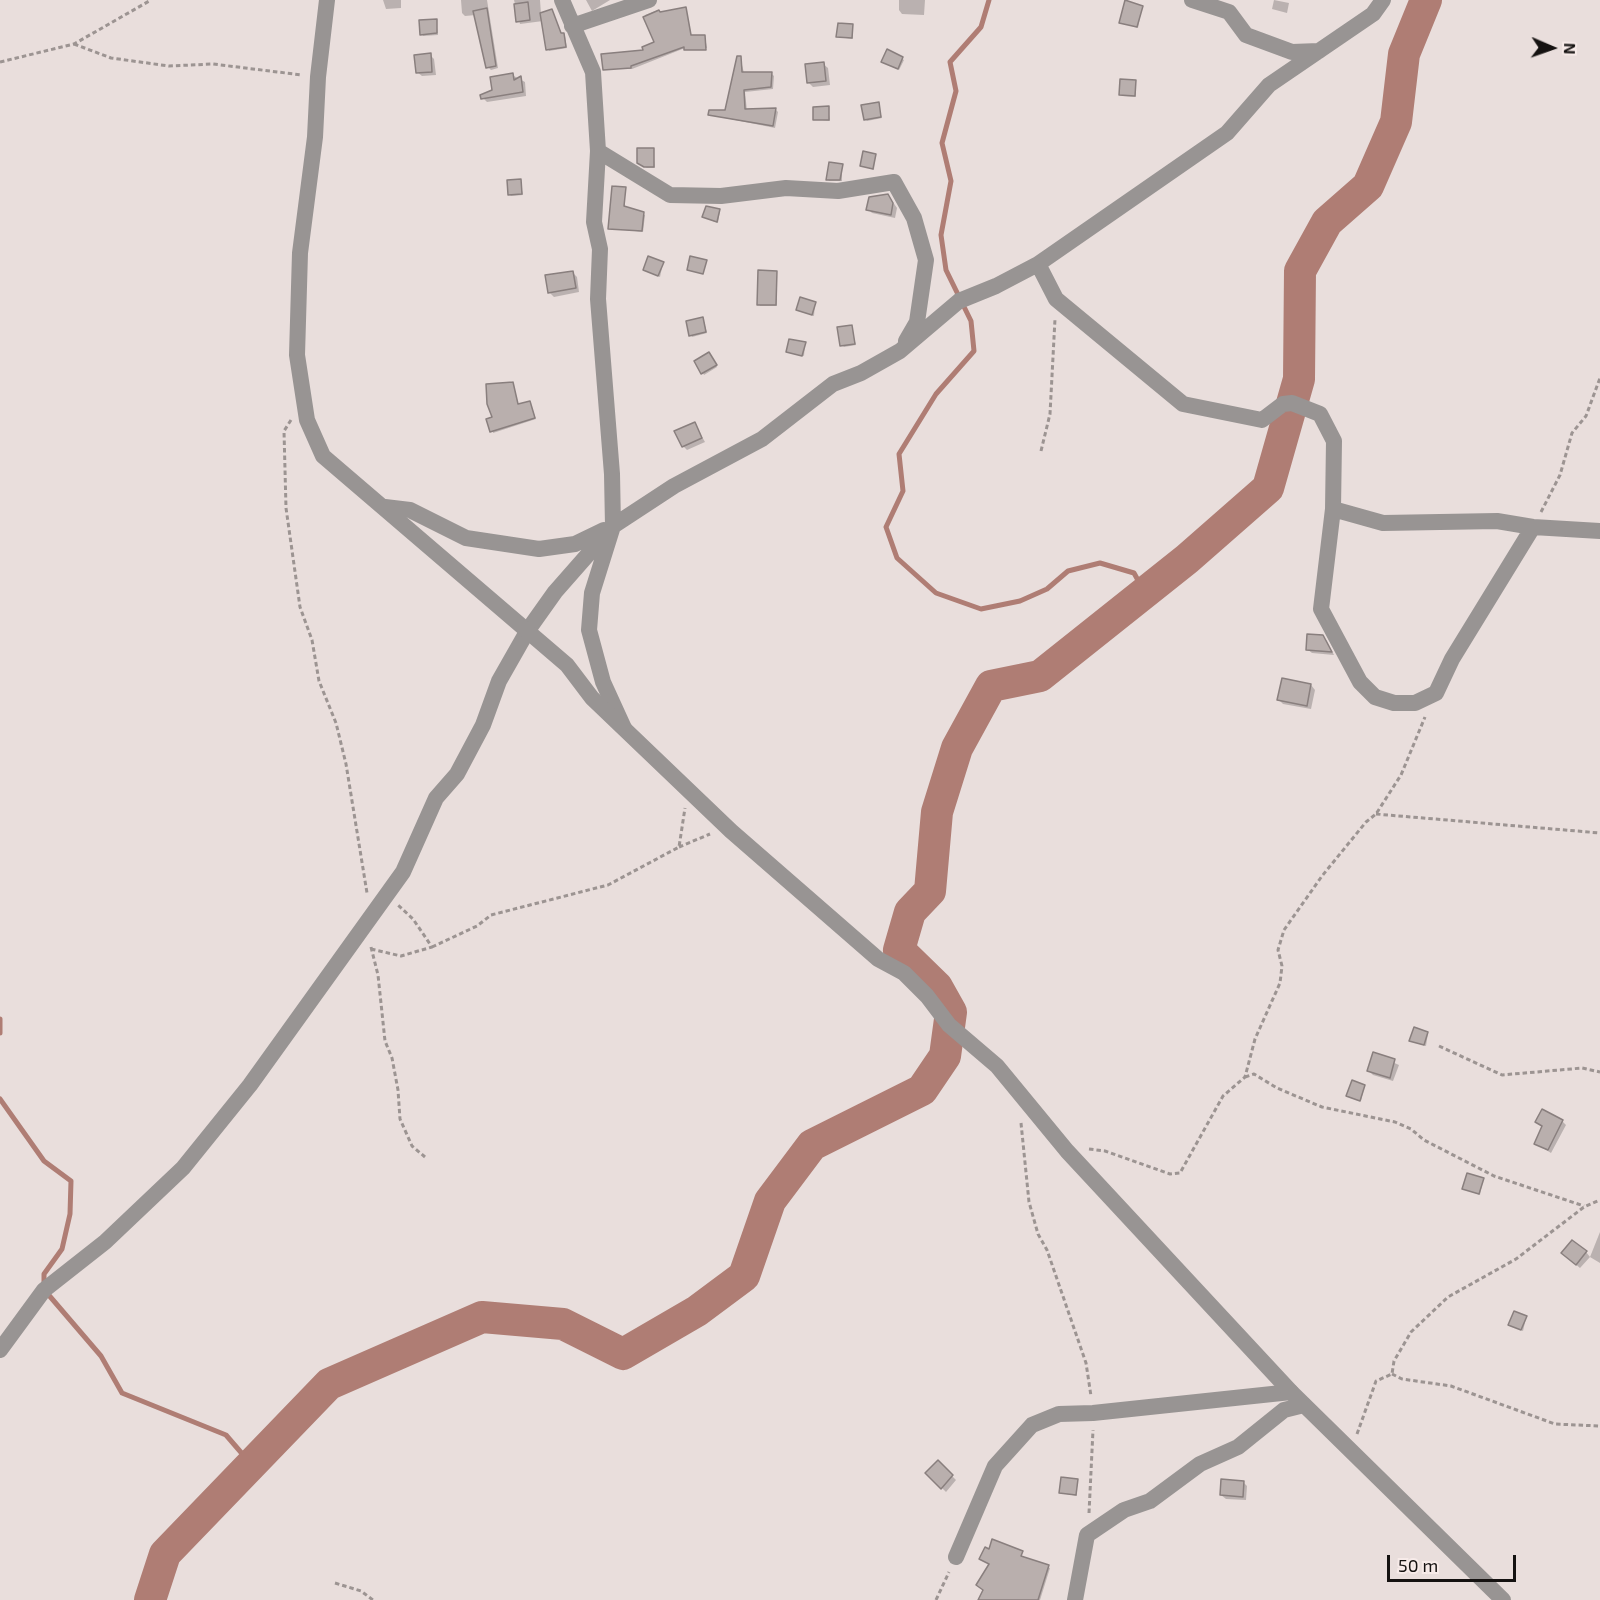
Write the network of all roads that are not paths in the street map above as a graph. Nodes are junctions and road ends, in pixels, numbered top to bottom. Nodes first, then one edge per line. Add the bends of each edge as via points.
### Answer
1 (327, 0) edge
2 (562, 0) edge
3 (649, 0) edge
4 (1192, 0) edge
5 (1383, 0) edge
6 (572, 26) junction
7 (1320, 51) junction
8 (598, 151) junction
9 (1038, 264) junction
10 (900, 351) junction
11 (385, 507) junction
12 (1334, 509) junction
13 (613, 526) junction
14 (1533, 527) junction
15 (1600, 531) edge
16 (528, 630) junction
17 (626, 732) junction
18 (0, 1350) edge
19 (1291, 1392) junction
20 (1304, 1405) junction
21 (956, 1557) road end
22 (1075, 1600) edge
23 (1503, 1600) edge

1 - 11 street via 300,254 297,355 307,420 323,456
2 - 6 street
3 - 6 street
4 - 7 street via 1229,12 1246,35 1292,52
5 - 7 street via 1373,14
6 - 8 street via 593,72
7 - 9 street via 1269,85 1227,133
8 - 10 street via 670,195 721,196 786,188 838,191 894,182 914,218 926,260 917,322
8 - 13 street via 594,222 600,249 598,299
9 - 10 street via 959,301
9 - 12 street via 1056,299 1183,404 1262,420 1283,404 1292,403 1320,414 1334,441
10 - 13 street via 833,384 762,440 674,486
11 - 13 street via 410,510 466,538 539,549 575,544
11 - 16 street
12 - 14 street via 1383,523 1497,521
12 - 14 street via 1321,609 1360,682 1375,697 1394,703 1415,703 1436,693 1452,659
13 - 16 street via 555,592
13 - 17 street via 592,593 589,630 603,682
14 - 15 street
16 - 17 street via 567,665 592,698
16 - 18 street via 499,681 483,725 457,774 436,798 403,872 250,1085 183,1168 105,1242 44,1290
17 - 19 street via 731,831 878,958 904,973 950,1025 997,1066 1067,1151
19 - 20 street
19 - 21 street via 1059,1414 1032,1425 994,1467
20 - 22 street via 1284,1410 1238,1447 1200,1464 1150,1501 1124,1510 1087,1535
20 - 23 street

